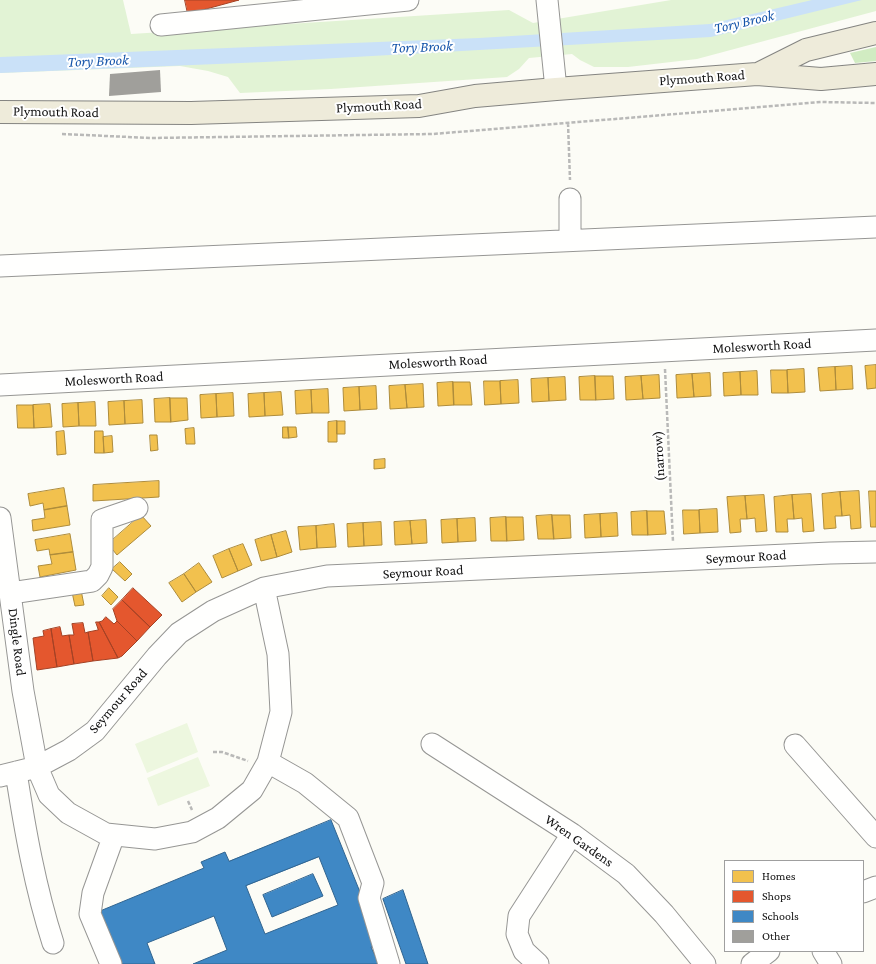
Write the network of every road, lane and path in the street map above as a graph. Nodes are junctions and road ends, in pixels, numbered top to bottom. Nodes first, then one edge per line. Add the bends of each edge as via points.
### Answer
1 (408, 0) edge
2 (548, 10) edge
3 (161, 25) dead end
4 (876, 33) edge
5 (757, 74) junction
6 (876, 74) edge
7 (556, 89) junction
8 (876, 103) edge
9 (0, 112) edge
10 (568, 123) junction
11 (56, 134) dead end
12 (570, 199) joint
13 (876, 227) edge
14 (570, 240) junction
15 (0, 266) edge
16 (876, 340) edge
17 (664, 350) junction
18 (0, 385) edge
19 (137, 508) dead end
20 (0, 518) edge
21 (876, 552) edge
22 (674, 560) junction
23 (264, 588) junction
24 (11, 593) junction
25 (432, 744) dead end
26 (795, 745) dead end
27 (213, 752) dead end
28 (37, 766) junction
29 (265, 767) junction
30 (8, 774) edge
31 (572, 834) junction
32 (114, 835) junction
33 (876, 837) edge
34 (876, 887) edge
35 (864, 892) edge
36 (53, 944) dead end
37 (768, 952) edge
38 (824, 952) edge
39 (111, 964) edge
40 (389, 964) edge
41 (538, 964) edge
42 (705, 964) edge
43 (752, 964) edge
44 (831, 964) edge

1 - 3 street
2 - 7 street
4 - 5 main road, Plymouth Road via 806,50
5 - 6 main road, Plymouth Road via 821,79
5 - 7 main road, Plymouth Road
7 - 9 main road, Plymouth Road via 475,96 419,106 191,114
8 - 10 path via 821,102
10 - 11 path via 425,134 151,138
10 - 12 path
12 - 14 street
13 - 14 street
14 - 15 street
16 - 17 street, Molesworth Road
17 - 18 street, Molesworth Road
17 - 22 path, (narrow)
19 - 24 street via 102,520 102,567 92,581
20 - 24 street, Dingle Road
21 - 22 street, Seymour Road
22 - 23 street, Seymour Road via 327,576
23 - 28 street, Seymour Road via 213,611 179,633 95,731 69,750
23 - 29 street, Dingle Road via 278,654 281,712
24 - 28 street, Dingle Road via 23,691
25 - 31 street, Wren Gardens
26 - 33 street
27 - 29 path via 222,752
28 - 30 street, Seymour Road
28 - 32 street, Dingle Road via 49,795 68,813 106,834
29 - 32 street, Dingle Road via 252,790 218,818 192,832 155,839
29 - 40 street via 305,783 348,818 373,883 369,898
30 - 36 street
31 - 41 street via 518,916 517,934 524,951
31 - 42 street, Wren Gardens via 626,874 664,914
32 - 39 street via 93,893 90,914
34 - 35 street
37 - 43 street
38 - 44 street

